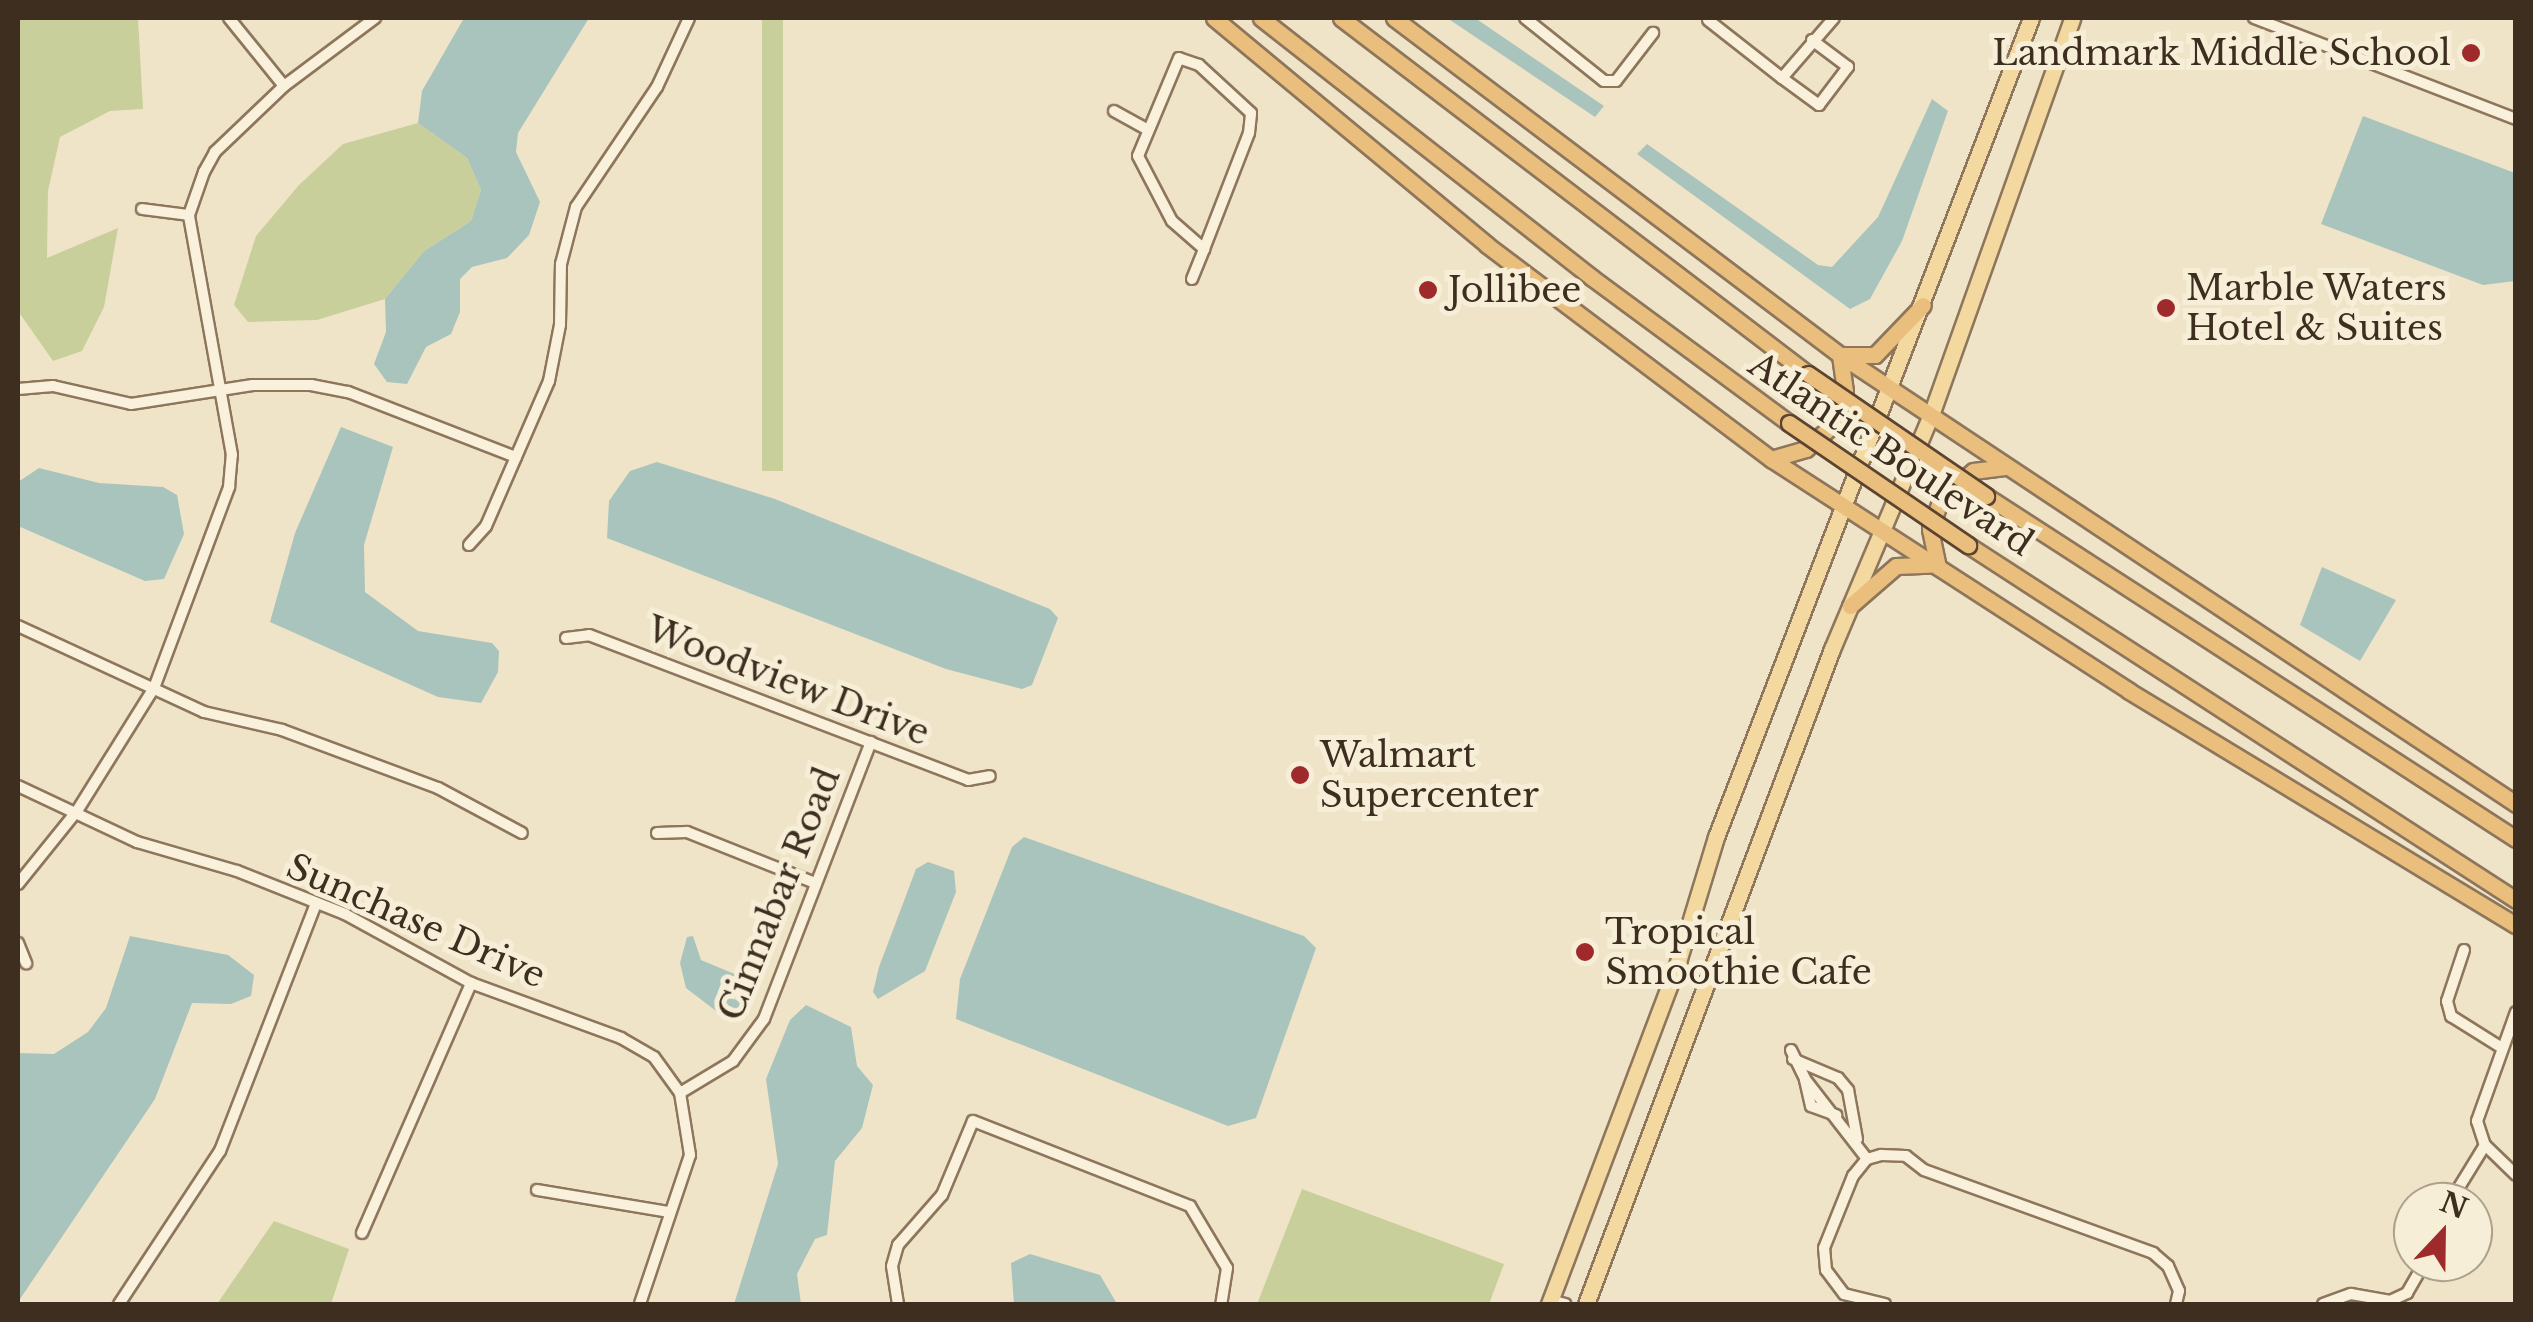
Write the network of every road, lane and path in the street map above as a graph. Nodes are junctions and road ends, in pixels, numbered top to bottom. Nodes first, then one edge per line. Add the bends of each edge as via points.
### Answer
1 (229, 18) edge
2 (375, 18) edge
3 (689, 18) edge
4 (1214, 18) edge
5 (1262, 18) edge
6 (1341, 18) edge
7 (1394, 18) edge
8 (1524, 18) edge
9 (1546, 18) edge
10 (1834, 18) edge
11 (2031, 18) edge
12 (2072, 18) edge
13 (2254, 18) edge
14 (1708, 20) edge
15 (1538, 28) junction
16 (1653, 33) dead end
17 (1812, 40) junction
18 (1782, 78) junction
19 (284, 86) junction
20 (1114, 111) dead end
21 (2516, 119) edge
22 (1145, 128) junction
23 (142, 209) dead end
24 (189, 215) junction
25 (1204, 249) junction
26 (1192, 280) dead end
27 (1923, 305) junction
28 (1840, 355) junction
29 (1889, 386) junction
30 (18, 389) edge
31 (221, 394) junction
32 (1930, 415) junction
33 (516, 457) junction
34 (1772, 460) junction
35 (2011, 467) junction
36 (1843, 504) junction
37 (1883, 530) junction
38 (469, 545) dead end
39 (1938, 566) junction
40 (1850, 606) junction
41 (18, 626) edge
42 (566, 638) dead end
43 (154, 688) junction
44 (871, 742) junction
45 (990, 776) dead end
46 (18, 786) edge
47 (2516, 804) edge
48 (77, 811) junction
49 (522, 833) dead end
50 (658, 833) dead end
51 (2516, 839) edge
52 (815, 883) junction
53 (18, 884) edge
54 (2516, 900) edge
55 (316, 903) junction
56 (2516, 925) edge
57 (18, 942) edge
58 (2464, 950) dead end
59 (26, 963) dead end
60 (471, 983) junction
61 (2516, 1012) edge
62 (2502, 1048) junction
63 (680, 1093) junction
64 (1857, 1139) junction
65 (2486, 1145) junction
66 (1866, 1158) junction
67 (2516, 1175) edge
68 (2463, 1182) edge
69 (537, 1190) dead end
70 (670, 1212) junction
71 (362, 1232) dead end
72 (2414, 1282) edge
73 (1555, 1303) edge
74 (119, 1304) edge
75 (640, 1304) edge
76 (898, 1304) edge
77 (1220, 1304) edge
78 (1586, 1304) edge
79 (1886, 1304) edge
80 (2176, 1304) edge
81 (2323, 1304) edge

1 - 19 street
2 - 19 street
3 - 33 street via 657,87 576,207 561,264 555,359
4 - 34 highway via 1487,245
5 - 54 highway, Atlantic Boulevard, bridge via 1576,266 1789,422
6 - 51 highway, Atlantic Boulevard, bridge via 1808,374
7 - 28 highway
8 - 15 street
9 - 15 street
10 - 17 street
11 - 27 main road
12 - 32 main road
13 - 21 street
14 - 18 street
15 - 16 street via 1604,81 1616,81
17 - 18 street
17 - 18 street via 1848,67 1819,105
19 - 24 street via 215,152
20 - 22 street
22 - 25 street via 1138,156 1146,179 1172,221
22 - 25 street via 1179,58 1199,64 1251,113
23 - 24 street
24 - 31 street
25 - 26 street
27 - 28 highway via 1875,354
27 - 29 main road
28 - 29 highway
28 - 34 highway via 1845,390 1833,425 1806,450
29 - 32 highway
29 - 36 main road
30 - 31 street via 53,386 131,404
31 - 33 street via 281,384 348,392
31 - 43 street via 232,455 229,487
32 - 35 highway
32 - 37 main road
33 - 38 street via 486,526
34 - 36 highway
35 - 39 highway via 1973,470 1943,494 1930,530
35 - 47 highway
36 - 37 highway
36 - 73 main road
37 - 39 highway
37 - 40 main road
39 - 40 highway via 1896,566
39 - 56 highway
40 - 78 main road
41 - 43 street
42 - 44 street, Woodview Drive via 589,635
43 - 48 street
43 - 49 street via 204,712 282,730 438,788
44 - 45 street, Woodview Drive via 968,780
44 - 52 street, Cinnabar Road
46 - 48 street, Sunchase Drive
48 - 53 street
48 - 55 street, Sunchase Drive via 137,842
50 - 52 street via 687,832
52 - 63 street, Cinnabar Road via 753,1038 733,1061
55 - 60 street, Sunchase Drive
55 - 74 street via 220,1151
57 - 59 street
58 - 62 street via 2447,1000 2451,1016
60 - 63 street, Sunchase Drive via 621,1038 654,1057
60 - 71 street
61 - 62 street
62 - 65 street via 2477,1121
63 - 70 street, Sunchase Drive via 690,1155
64 - 64 street via 1848,1090 1791,1054 1805,1080
64 - 66 street
65 - 67 street
65 - 68 street
66 - 79 street via 1824,1248 1826,1270 1844,1294
66 - 80 street via 1906,1156 1924,1170 2153,1253 2168,1266 2179,1291
69 - 70 street
70 - 75 street, Sunchase Drive
72 - 81 street via 2407,1294 2390,1301 2351,1294
76 - 77 street via 892,1266 898,1245 942,1195 973,1120 1190,1206 1228,1268

